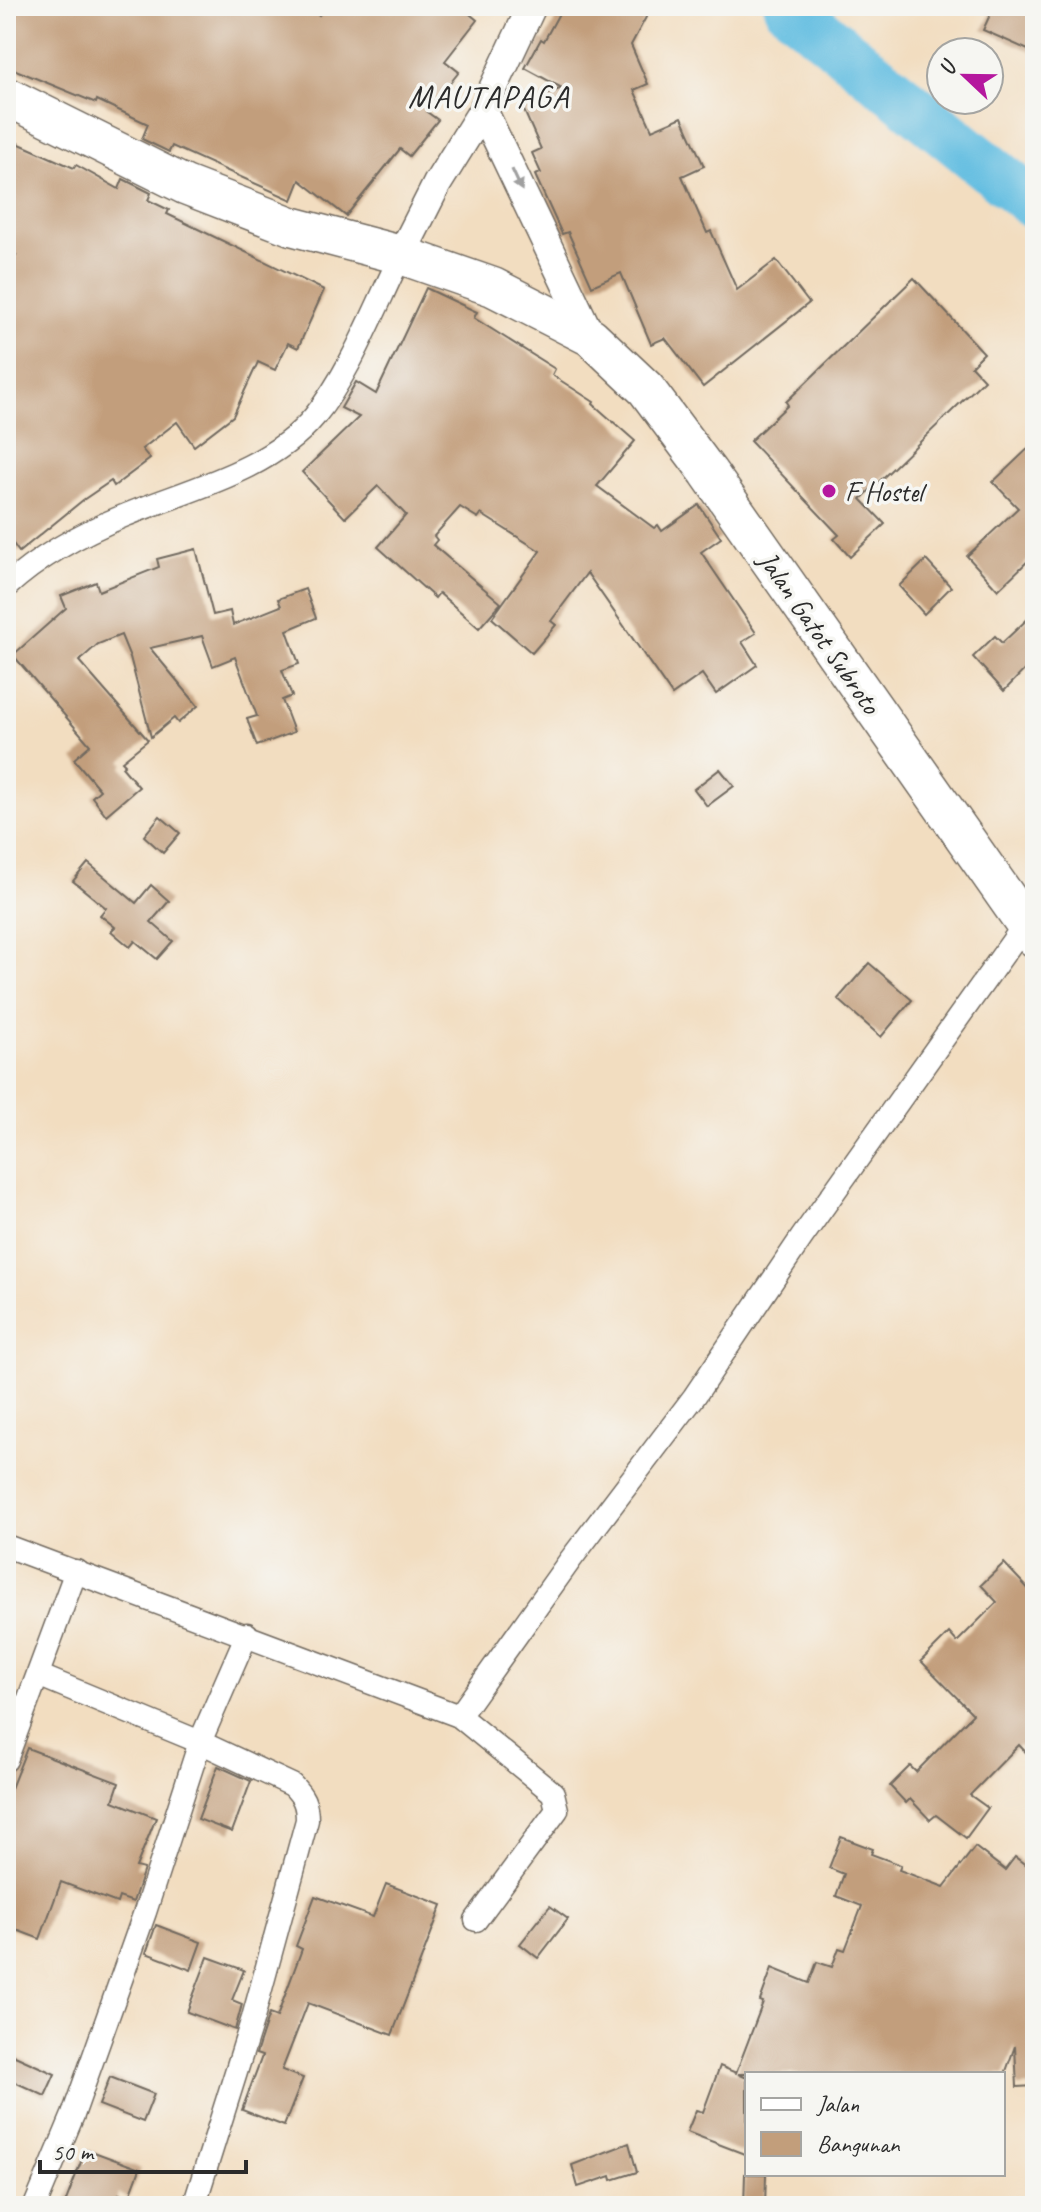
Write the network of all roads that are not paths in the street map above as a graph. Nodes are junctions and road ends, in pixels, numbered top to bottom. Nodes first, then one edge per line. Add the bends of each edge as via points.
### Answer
1 (532, 6) edge
2 (6, 96) edge
3 (483, 110) junction
4 (401, 255) junction
5 (591, 337) junction
6 (6, 587) edge
7 (1030, 931) edge
8 (6, 1546) edge
9 (76, 1571) junction
10 (247, 1634) junction
11 (38, 1675) junction
12 (459, 1716) junction
13 (200, 1742) junction
14 (6, 1760) edge
15 (476, 1920) dead end
16 (35, 2206) edge
17 (194, 2206) edge

1 - 3 street
2 - 4 highway, Jalan Gatot Subroto via 185,185 291,226
3 - 4 street
3 -> 5 street
4 - 5 highway, Jalan Gatot Subroto via 493,287
4 - 6 street via 341,376 314,417 287,442 251,465 63,546
5 - 7 highway, Jalan Gatot Subroto via 646,389 708,472
7 - 12 street via 811,1224 694,1397
8 - 9 street
9 - 10 street
9 - 11 street
10 - 12 street
10 - 13 street
11 - 13 street
11 - 14 street
12 - 15 street via 546,1786 557,1810
13 - 16 street via 73,2115
13 - 17 street via 292,1785 303,1796 307,1820

